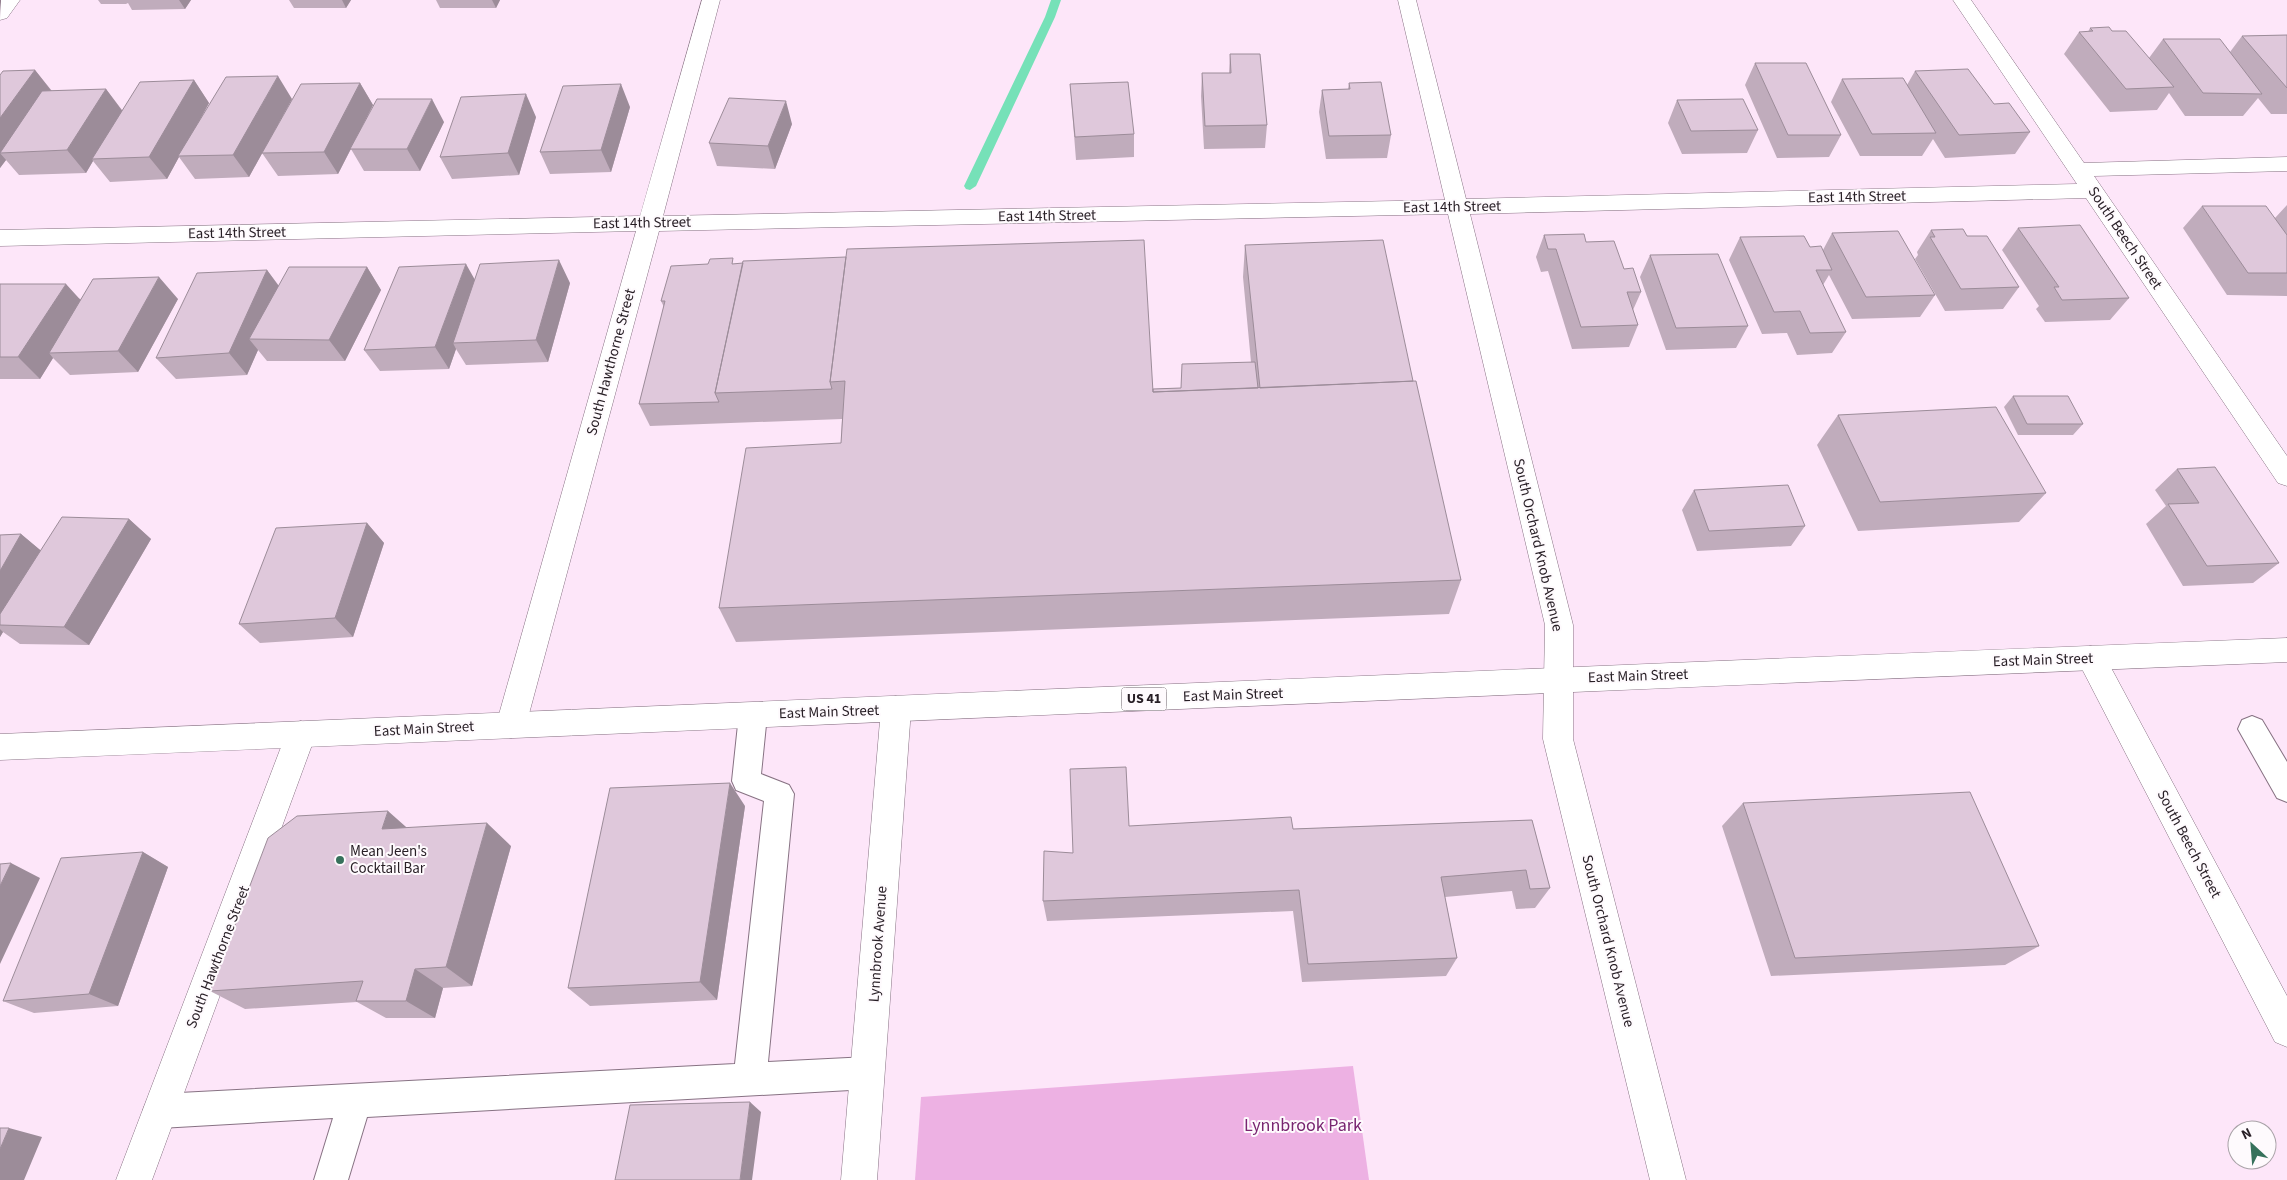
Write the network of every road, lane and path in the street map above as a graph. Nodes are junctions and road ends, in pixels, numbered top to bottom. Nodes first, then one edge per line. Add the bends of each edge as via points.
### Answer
1 (11, 0) edge
2 (710, 0) edge
3 (1407, 0) edge
4 (1962, 0) edge
5 (0, 14) edge
6 (2287, 164) edge
7 (2080, 170) junction
8 (2094, 191) junction
9 (1457, 206) junction
10 (649, 223) junction
11 (0, 238) edge
12 (2287, 476) edge
13 (2287, 650) edge
14 (2091, 658) junction
15 (1558, 679) junction
16 (896, 709) junction
17 (753, 715) junction
18 (511, 725) junction
19 (2252, 729) dead end
20 (301, 734) junction
21 (0, 747) edge
22 (2287, 788) edge
23 (2287, 1030) edge
24 (868, 1073) junction
25 (750, 1080) junction
26 (355, 1100) junction
27 (160, 1111) junction
28 (134, 1180) edge
29 (331, 1180) edge
30 (859, 1180) edge
31 (1668, 1180) edge

1 - 5 street
2 - 10 street, South Hawthorne Street
3 - 9 street, South Orchard Knob Avenue
4 - 7 street, South Beech Street
6 - 7 street
7 - 8 street, South Beech Street
8 - 9 street, East 14th Street
8 - 12 street, South Beech Street
9 - 10 street, East 14th Street
9 - 15 street, South Orchard Knob Avenue via 1559,625
10 - 11 street, East 14th Street
10 - 18 street, South Hawthorne Street
13 - 14 street, East Main Street / US 41
14 - 15 street, East Main Street / US 41
14 - 23 street, South Beech Street
15 - 16 street, East Main Street / US 41 via 1283,694
15 - 31 street, South Orchard Knob Avenue via 1558,739
16 - 17 street, East Main Street / US 41
16 - 24 street, Lynnbrook Avenue
17 - 18 street, East Main Street / US 41
17 - 25 lane via 746,781 779,794
18 - 20 street, East Main Street / US 41
19 - 22 lane
20 - 21 street, East Main Street / US 41
20 - 27 street, South Hawthorne Street
24 - 25 lane
24 - 30 street, Lynnbrook Avenue
25 - 26 lane
26 - 27 lane
26 - 29 lane
27 - 28 street, South Hawthorne Street

